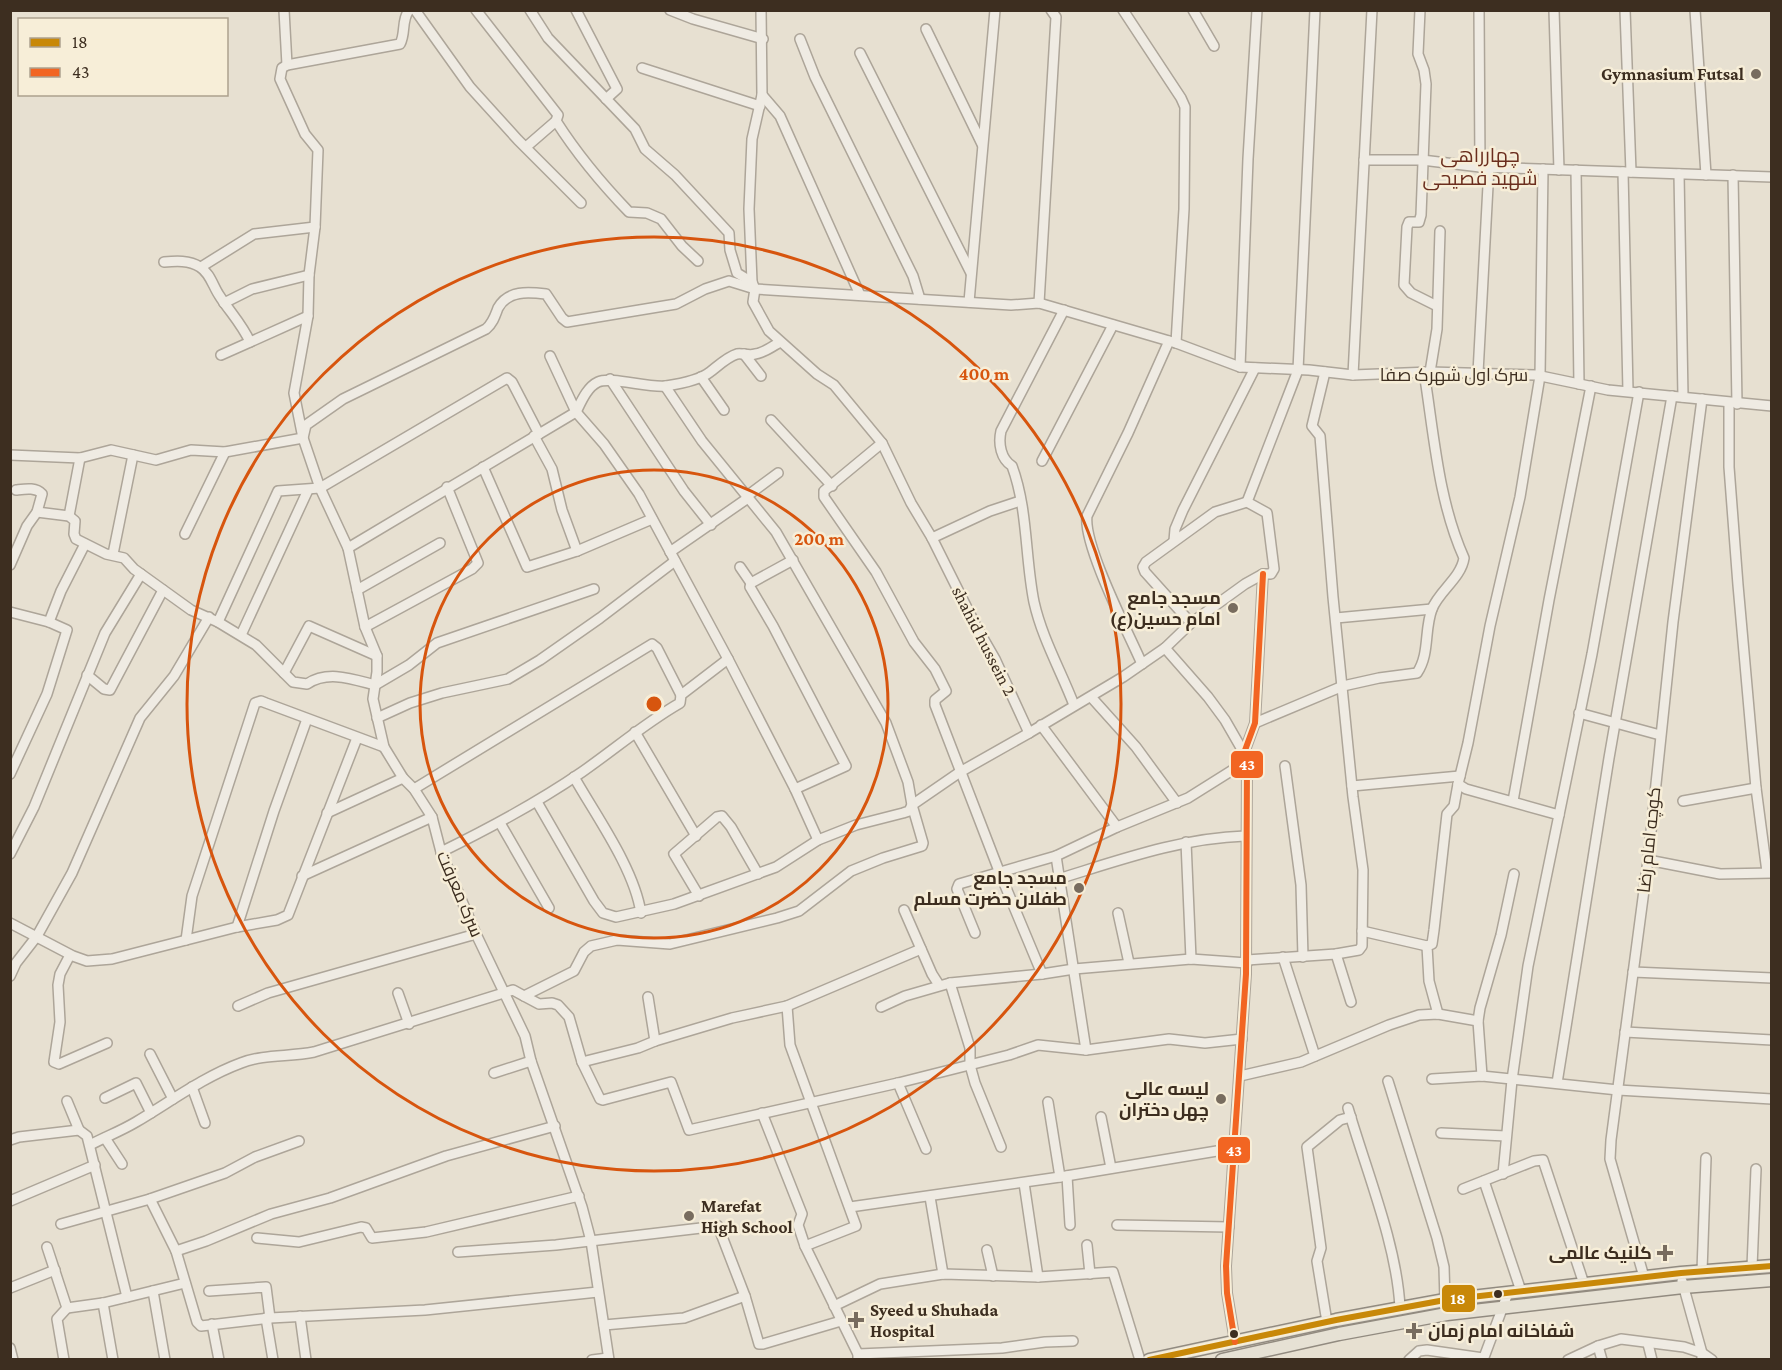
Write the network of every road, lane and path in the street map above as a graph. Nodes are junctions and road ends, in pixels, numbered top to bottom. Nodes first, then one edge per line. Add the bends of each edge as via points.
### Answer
1 (284, 10) edge
2 (409, 10) edge
3 (415, 10) edge
4 (476, 10) edge
5 (530, 10) edge
6 (576, 10) edge
7 (670, 10) edge
8 (761, 10) edge
9 (995, 10) edge
10 (1051, 10) edge
11 (1124, 10) edge
12 (1193, 10) edge
13 (1257, 10) edge
14 (1316, 10) edge
15 (1372, 10) edge
16 (1420, 10) edge
17 (1479, 10) edge
18 (1554, 10) edge
19 (1624, 10) edge
20 (1695, 10) edge
21 (926, 29) dead end
22 (763, 39) junction
23 (800, 39) dead end
24 (1214, 46) dead end
25 (860, 53) dead end
26 (287, 65) junction
27 (642, 68) dead end
28 (762, 95) junction
29 (606, 99) junction
30 (760, 106) junction
31 (556, 121) junction
32 (983, 146) junction
33 (526, 147) junction
34 (1364, 160) junction
35 (1422, 160) junction
36 (1484, 167) junction
37 (1543, 169) junction
38 (1559, 170) junction
39 (1576, 170) junction
40 (1627, 172) junction
41 (1679, 174) junction
42 (1706, 174) junction
43 (1733, 175) junction
44 (1772, 177) edge
45 (580, 203) dead end
46 (315, 227) junction
47 (1440, 231) dead end
48 (698, 261) dead end
49 (164, 262) dead end
50 (201, 267) junction
51 (971, 273) junction
52 (309, 275) junction
53 (753, 285) junction
54 (860, 295) junction
55 (920, 299) junction
56 (969, 302) junction
57 (224, 303) junction
58 (1039, 303) junction
59 (1437, 306) junction
60 (1064, 310) junction
61 (308, 316) junction
62 (1113, 325) junction
63 (250, 342) junction
64 (780, 342) junction
65 (1173, 342) junction
66 (744, 354) junction
67 (221, 355) dead end
68 (550, 356) dead end
69 (1240, 367) junction
70 (1255, 369) junction
71 (1298, 369) junction
72 (1325, 372) junction
73 (1427, 372) junction
74 (1478, 373) junction
75 (1353, 375) junction
76 (761, 376) dead end
77 (1540, 376) junction
78 (701, 377) junction
79 (610, 379) junction
80 (1580, 384) junction
81 (665, 386) junction
82 (1591, 386) junction
83 (1634, 392) junction
84 (1672, 396) junction
85 (1683, 397) junction
86 (1702, 399) junction
87 (1733, 403) junction
88 (1772, 406) edge
89 (724, 410) dead end
90 (576, 412) junction
91 (771, 420) dead end
92 (536, 435) junction
93 (303, 438) junction
94 (882, 443) junction
95 (225, 452) junction
96 (133, 454) junction
97 (10, 455) edge
98 (80, 458) junction
99 (1042, 461) dead end
100 (483, 467) junction
101 (778, 472) dead end
102 (832, 486) junction
103 (447, 487) junction
104 (320, 488) junction
105 (16, 489) dead end
106 (308, 490) junction
107 (748, 497) junction
108 (1020, 501) junction
109 (1247, 502) junction
110 (37, 512) junction
111 (69, 516) junction
112 (652, 519) junction
113 (711, 525) junction
114 (185, 534) dead end
115 (932, 538) junction
116 (1174, 541) junction
117 (440, 543) dead end
118 (85, 544) junction
119 (348, 548) junction
120 (577, 551) junction
121 (113, 554) junction
122 (673, 557) junction
123 (793, 560) junction
124 (10, 565) edge
125 (740, 567) dead end
126 (141, 574) junction
127 (1263, 574) junction
128 (751, 583) junction
129 (594, 589) dead end
130 (163, 590) junction
131 (357, 590) junction
132 (1432, 609) junction
133 (10, 612) edge
134 (209, 617) junction
135 (1336, 618) junction
136 (49, 622) junction
137 (218, 622) junction
138 (1191, 623) junction
139 (365, 627) junction
140 (241, 635) junction
141 (1165, 648) junction
142 (378, 656) junction
143 (728, 659) junction
144 (1142, 663) junction
145 (284, 673) junction
146 (87, 675) junction
147 (375, 685) junction
148 (1343, 686) junction
149 (681, 695) junction
150 (1092, 698) junction
151 (1074, 705) junction
152 (1580, 713) junction
153 (377, 718) junction
154 (308, 719) junction
155 (1255, 723) junction
156 (1615, 724) junction
157 (1041, 725) junction
158 (635, 732) junction
159 (1029, 733) junction
160 (1660, 735) junction
161 (357, 738) junction
162 (384, 747) junction
163 (1245, 757) junction
164 (1285, 766) dead end
165 (960, 772) junction
166 (10, 774) edge
167 (574, 777) junction
168 (403, 778) junction
169 (1459, 780) junction
170 (1352, 786) junction
171 (1756, 788) junction
172 (414, 789) junction
173 (795, 789) junction
174 (1513, 801) junction
175 (1683, 801) dead end
176 (537, 802) junction
177 (1177, 803) junction
178 (912, 805) junction
179 (327, 813) junction
180 (1559, 815) junction
181 (432, 817) junction
182 (500, 823) junction
183 (1117, 827) junction
184 (696, 836) junction
185 (1245, 836) junction
186 (818, 840) junction
187 (1186, 842) junction
188 (441, 852) junction
189 (10, 854) edge
190 (1056, 856) junction
191 (1648, 860) junction
192 (999, 872) junction
193 (1769, 872) edge
194 (759, 874) junction
195 (1514, 874) dead end
196 (302, 876) junction
197 (1058, 879) junction
198 (699, 896) junction
199 (549, 908) dead end
200 (904, 910) dead end
201 (641, 913) junction
202 (1118, 913) dead end
203 (10, 923) edge
204 (237, 927) junction
205 (1362, 931) junction
206 (975, 933) dead end
207 (476, 934) junction
208 (37, 936) junction
209 (186, 940) junction
210 (1427, 946) junction
211 (921, 949) junction
212 (1336, 954) junction
213 (70, 955) junction
214 (1283, 957) junction
215 (1303, 957) junction
216 (1191, 959) junction
217 (1247, 961) junction
218 (1129, 963) junction
219 (1074, 969) junction
220 (1633, 972) junction
221 (1042, 974) junction
222 (10, 976) edge
223 (1772, 978) edge
224 (950, 983) junction
225 (939, 985) junction
226 (398, 993) dead end
227 (505, 993) junction
228 (524, 996) junction
229 (648, 997) dead end
230 (1351, 1002) dead end
231 (238, 1006) dead end
232 (787, 1006) junction
233 (880, 1007) dead end
234 (1438, 1014) junction
235 (1478, 1021) junction
236 (409, 1024) junction
237 (1625, 1032) junction
238 (1242, 1039) junction
239 (1772, 1040) edge
240 (655, 1041) junction
241 (108, 1043) dead end
242 (1086, 1050) junction
243 (150, 1054) dead end
244 (1316, 1056) junction
245 (531, 1060) junction
246 (582, 1062) junction
247 (970, 1065) junction
248 (494, 1073) dead end
249 (1240, 1076) junction
250 (1482, 1077) junction
251 (1432, 1079) dead end
252 (1512, 1080) junction
253 (1388, 1081) dead end
254 (898, 1083) junction
255 (1557, 1083) junction
256 (192, 1088) junction
257 (1618, 1090) junction
258 (105, 1098) dead end
259 (173, 1099) junction
260 (1772, 1099) edge
261 (67, 1101) dead end
262 (1048, 1102) dead end
263 (812, 1104) junction
264 (151, 1113) junction
265 (762, 1113) junction
266 (1101, 1116) dead end
267 (205, 1123) dead end
268 (555, 1126) junction
269 (79, 1130) junction
270 (1441, 1133) dead end
271 (1506, 1136) junction
272 (105, 1138) junction
273 (10, 1140) edge
274 (299, 1141) dead end
275 (90, 1145) junction
276 (1001, 1147) dead end
277 (1235, 1148) junction
278 (927, 1149) dead end
279 (1706, 1158) dead end
280 (122, 1164) dead end
281 (95, 1165) junction
282 (1111, 1168) junction
283 (1756, 1169) dead end
284 (1503, 1174) junction
285 (1064, 1177) junction
286 (1484, 1181) junction
287 (1024, 1183) junction
288 (1463, 1189) dead end
289 (579, 1196) junction
290 (930, 1197) junction
291 (150, 1199) junction
292 (10, 1201) edge
293 (850, 1208) junction
294 (104, 1210) junction
295 (61, 1224) dead end
296 (1070, 1225) dead end
297 (1117, 1225) dead end
298 (1229, 1227) junction
299 (257, 1238) dead end
300 (591, 1241) junction
301 (1087, 1245) dead end
302 (806, 1246) junction
303 (47, 1247) dead end
304 (987, 1250) dead end
305 (176, 1251) junction
306 (458, 1252) dead end
307 (1772, 1266) edge
308 (1752, 1267) junction
309 (55, 1270) junction
310 (1702, 1271) junction
311 (1682, 1273) junction
312 (944, 1274) junction
313 (1090, 1274) junction
314 (993, 1276) junction
315 (1038, 1276) junction
316 (1644, 1277) junction
317 (1772, 1280) edge
318 (185, 1283) junction
319 (1584, 1284) junction
320 (1683, 1287) junction
321 (10, 1288) edge
322 (153, 1291) junction
323 (1521, 1291) junction
324 (209, 1292) dead end
325 (598, 1292) junction
326 (1508, 1293) junction
327 (745, 1296) junction
328 (127, 1297) junction
329 (1445, 1300) junction
330 (103, 1303) junction
331 (834, 1306) junction
332 (67, 1308) junction
333 (1400, 1308) junction
334 (1502, 1308) junction
335 (300, 1316) junction
336 (268, 1318) junction
337 (841, 1321) junction
338 (1327, 1322) junction
339 (212, 1324) junction
340 (604, 1325) junction
341 (1073, 1341) dead end
342 (1235, 1342) junction
343 (1648, 1344) junction
344 (1598, 1346) junction
345 (10, 1348) edge
346 (1702, 1356) edge
347 (858, 1357) edge
348 (1235, 1358) edge
349 (12, 1359) edge
350 (64, 1359) edge
351 (113, 1359) edge
352 (165, 1359) edge
353 (219, 1359) edge
354 (273, 1359) edge
355 (306, 1359) edge
356 (592, 1359) edge
357 (608, 1359) edge
358 (1140, 1359) edge
359 (1149, 1359) edge
360 (1222, 1359) edge
361 (1409, 1359) edge
362 (1483, 1359) edge
363 (1568, 1359) edge
364 (1602, 1359) edge
365 (1652, 1359) edge
366 (1712, 1359) edge

1 - 26 street
2 - 26 street via 404,16 400,44
3 - 33 street via 470,87
4 - 31 street via 558,115
5 - 29 street via 548,38
6 - 29 street via 617,89
7 - 22 street
8 - 22 street, shahid hussein 2
9 - 32 street
10 - 58 street via 1056,17
11 - 65 street via 1185,107 1184,209
12 - 24 street
13 - 69 street
14 - 71 street
15 - 34 street
16 - 35 street via 1418,54 1426,84
17 - 36 street
18 - 38 street
19 - 40 street
20 - 42 street
21 - 32 street
22 - 28 street, shahid hussein 2
23 - 55 street via 913,276
25 - 51 street
26 - 46 street via 282,68 280,79 305,134 318,150
27 - 30 street
28 - 30 street, shahid hussein 2
28 - 54 street via 780,116
29 - 53 street via 635,129 645,149 675,174 729,233 737,273
30 - 53 street, shahid hussein 2 via 752,139 749,210
31 - 33 street
31 - 48 street via 572,147 629,212 661,219
32 - 51 street
33 - 45 street
34 - 35 street
34 - 75 street
35 - 36 street
35 - 59 street via 1421,215 1419,222 1409,222 1407,227 1404,285
36 - 37 street
36 - 74 street
37 - 38 street
37 - 77 street
38 - 39 street
39 - 40 street
39 - 80 street
40 - 41 street
40 - 83 street
41 - 42 street
41 - 85 street
42 - 43 street
43 - 44 street
43 - 87 street
46 - 50 street via 254,234
46 - 52 street
47 - 59 street
49 - 50 street via 184,261
50 - 57 street
51 - 56 street
52 - 57 street via 252,289
52 - 61 street
53 - 54 street, سرک اول شهرک صفا
53 - 64 street, shahid hussein 2 via 753,302
53 - 93 street, سرک اول شهرک صفا via 729,281 676,304 567,322 546,294 525,292 509,297 486,329 344,399 306,425
54 - 55 street, سرک اول شهرک صفا
55 - 56 street, سرک اول شهرک صفا
56 - 58 street, سرک اول شهرک صفا
57 - 63 street
58 - 60 street, سرک اول شهرک صفا
59 - 73 street via 1437,329
60 - 62 street, سرک اول شهرک صفا
60 - 108 street via 999,439 1006,463 1012,466 1018,483
61 - 63 street
61 - 93 street via 294,393
62 - 65 street, سرک اول شهرک صفا
62 - 99 street
63 - 67 street
64 - 66 street via 755,354
64 - 94 street, shahid hussein 2 via 834,385
65 - 69 street, سرک اول شهرک صفا
65 - 144 street via 1087,516 1086,526
66 - 76 street
66 - 78 street via 735,355
68 - 90 street
69 - 70 street, سرک اول شهرک صفا
70 - 71 street, سرک اول شهرک صفا
70 - 116 street via 1183,510
71 - 72 street, سرک اول شهرک صفا
71 - 109 street
72 - 75 street, سرک اول شهرک صفا
72 - 135 street via 1312,426 1320,436
73 - 74 street, سرک اول شهرک صفا
73 - 75 street, سرک اول شهرک صفا
73 - 132 street via 1443,492 1464,558
74 - 77 street, سرک اول شهرک صفا
77 - 80 street, سرک اول شهرک صفا
77 - 169 street via 1520,497
78 - 81 street
78 - 89 street
79 - 81 street
79 - 90 street via 596,382
79 - 113 street
80 - 82 street, سرک اول شهرک صفا
81 - 107 street via 702,441
82 - 83 street, سرک اول شهرک صفا
82 - 174 street
83 - 84 street, سرک اول شهرک صفا
83 - 152 street
84 - 85 street, سرک اول شهرک صفا
84 - 156 street
85 - 86 street, سرک اول شهرک صفا
86 - 87 street, سرک اول شهرک صفا
86 - 160 street, کوچه امام رضا
87 - 88 street, سرک اول شهرک صفا
87 - 171 street via 1729,467
90 - 92 street
90 - 112 street via 622,468
91 - 102 street
92 - 100 street
92 - 104 street via 507,378
92 - 120 street via 552,469
93 - 95 street
93 - 104 street
94 - 102 street
94 - 115 street, shahid hussein 2
95 - 96 street via 191,450 156,460
95 - 114 street
96 - 98 street via 111,450
96 - 121 street
97 - 98 street
98 - 111 street
100 - 103 street
100 - 120 street via 527,567
101 - 107 street
102 - 165 street via 824,491 824,497 876,572 946,691 934,705
103 - 119 street
103 - 139 street via 478,563
104 - 106 street
104 - 119 street
105 - 110 street via 40,491
106 - 137 street via 278,491
106 - 140 street
107 - 113 street
107 - 123 street
108 - 115 street
108 - 151 street via 1039,622
109 - 116 street via 1215,512
109 - 127 street via 1267,513 1274,569 1271,574
110 - 111 street
110 - 124 street
111 - 118 street via 75,521 76,539
112 - 120 street
112 - 122 street
113 - 122 street
115 - 159 street, shahid hussein 2
116 - 138 street via 1143,567
117 - 131 street
118 - 121 street
118 - 136 street
119 - 131 street
121 - 126 street via 124,558
122 - 143 street
122 - 153 street via 600,618 508,679 442,693
123 - 128 street
123 - 178 street via 886,723 908,782
125 - 128 street
126 - 130 street
126 - 146 street via 105,633
127 - 138 street
127 - 155 street
128 - 173 street via 846,766
129 - 147 street via 437,643
130 - 134 street via 191,610
130 - 146 street via 110,690
131 - 139 street
132 - 135 street
132 - 148 street via 1423,664 1417,673
133 - 136 street
134 - 137 street
134 - 208 street via 174,676 140,718 72,873
135 - 148 street
136 - 166 street via 67,630 66,639 47,694
137 - 140 street
138 - 141 street
139 - 142 street
140 - 145 street
141 - 144 street
141 - 163 street via 1225,720
142 - 145 street via 309,626
142 - 147 street, سرک معرفت
143 - 149 street
143 - 173 street
144 - 150 street
145 - 147 street via 292,682 307,684 328,675
146 - 189 street via 34,807
147 - 153 street, سرک معرفت
148 - 155 street
148 - 170 street
149 - 158 street via 680,702
149 - 172 street via 652,644
150 - 151 street
150 - 177 street via 1136,747
151 - 157 street
152 - 156 street
152 - 180 street
153 - 162 street, سرک معرفت
154 - 161 street
154 - 204 street
154 - 209 street via 266,702 255,703 192,896
155 - 163 street
156 - 160 street
156 - 255 street
157 - 159 street
157 - 183 street
158 - 167 street
158 - 184 street
159 - 165 street
160 - 191 street, کوچه امام رضا
161 - 162 street
161 - 179 street
162 - 168 street, سرک معرفت
163 - 177 street
163 - 185 street
164 - 215 street via 1301,885
165 - 178 street
165 - 192 street
167 - 176 street
167 - 201 street via 631,880
168 - 172 street, سرک معرفت
168 - 179 street
169 - 170 street
169 - 174 street via 1466,789
169 - 210 street via 1454,806 1447,814 1434,930
170 - 205 street via 1363,870
171 - 175 street
171 - 193 street
172 - 181 street, سرک معرفت
173 - 186 street
174 - 180 street
176 - 182 street
176 - 201 street via 603,913 616,917
177 - 183 street
178 - 186 street via 909,811
178 - 228 street via 922,846 851,872 799,911 670,944 617,940 591,946 574,971
179 - 196 street
180 - 252 street via 1528,966
181 - 188 street, سرک معرفت
181 - 196 street
182 - 188 street
182 - 199 street
183 - 190 street
184 - 194 street via 722,816
184 - 198 street via 674,854
185 - 187 street
185 - 217 street
186 - 194 street
187 - 197 street
187 - 216 street
188 - 207 street, سرک معرفت
190 - 192 street
190 - 197 street
191 - 193 street via 1720,874
191 - 220 street, کوچه امام رضا
192 - 206 street via 957,886
192 - 221 street
194 - 198 street
195 - 235 street
196 - 204 street via 288,915
197 - 219 street
198 - 201 street
200 - 211 street
202 - 218 street
203 - 208 street
204 - 209 street
205 - 210 street
205 - 212 street via 1359,950
207 - 227 street, سرک معرفت
207 - 231 street via 268,993
208 - 213 street
208 - 222 street
209 - 213 street via 112,959 87,961
210 - 234 street via 1428,981
211 - 225 street
211 - 232 street
212 - 215 street
212 - 230 street
213 - 241 street via 58,985 60,1022 54,1062 59,1064
214 - 215 street
214 - 217 street
214 - 244 street
216 - 217 street
216 - 218 street
217 - 238 street
218 - 219 street
219 - 221 street
219 - 242 street
220 - 223 street
220 - 237 street, کوچه امام رضا
221 - 224 street
224 - 225 street
224 - 247 street via 970,1048
225 - 233 street
226 - 236 street
227 - 228 street via 513,990
227 - 236 street
227 - 245 street, سرک معرفت via 525,1036
228 - 246 street via 539,1004 558,1005 569,1017
229 - 240 street
232 - 240 street
232 - 263 street via 790,1045
234 - 235 street
234 - 244 street via 1419,1015 1389,1025
235 - 250 street
236 - 256 street via 314,1052 267,1056 241,1063
237 - 239 street
237 - 257 street, کوچه امام رضا
238 - 242 street via 1205,1043 1169,1039
238 - 249 street
240 - 246 street
242 - 247 street via 1038,1045
243 - 259 street
244 - 249 street
245 - 248 street
245 - 268 street, سرک معرفت
246 - 265 street via 603,1100 671,1082 689,1130
247 - 254 street
247 - 276 street
249 - 277 street
250 - 251 street
250 - 252 street
252 - 255 street
252 - 271 street
253 - 329 street via 1437,1238 1444,1267
254 - 263 street
254 - 278 street
255 - 257 street
256 - 259 street
256 - 267 street
257 - 260 street
257 - 316 street, کوچه امام رضا via 1610,1159
258 - 264 street via 136,1083
259 - 264 street
261 - 269 street
262 - 285 street
263 - 265 street
263 - 293 street
264 - 272 street
265 - 302 street via 802,1214 798,1225
266 - 282 street
268 - 289 street, سرک معرفت
268 - 305 street via 446,1156 330,1198 271,1214
269 - 273 street
269 - 275 street
270 - 271 street
271 - 284 street
272 - 275 street
272 - 280 street
274 - 291 street
275 - 281 street
277 - 282 street
277 - 298 street
279 - 310 street
281 - 292 street
281 - 294 street
282 - 285 street
283 - 308 street
284 - 286 street
284 - 319 street via 1543,1160
285 - 287 street
285 - 296 street
286 - 288 street
286 - 323 street
287 - 290 street
287 - 315 street
289 - 299 street via 426,1233 372,1238 361,1227 299,1242
289 - 300 street, سرک معرفت
290 - 293 street
290 - 312 street
291 - 294 street
291 - 305 street
293 - 302 street via 856,1226
294 - 295 street
294 - 328 street
297 - 298 street
298 - 342 street via 1226,1278
300 - 306 street
300 - 325 street, سرک معرفت
300 - 327 street via 718,1226
301 - 313 street
302 - 331 street
303 - 309 street
304 - 314 street
305 - 318 street
307 - 308 main road
308 - 310 main road
309 - 321 street
309 - 332 street
310 - 311 main road
311 - 316 main road
311 - 320 street
312 - 314 street
312 - 331 street via 880,1284
313 - 315 street
313 - 358 street via 1115,1274
314 - 315 street
316 - 319 main road
317 - 320 main road
318 - 322 street
318 - 339 street via 196,1322 201,1326
319 - 323 main road
320 - 334 main road
320 - 346 street
322 - 328 street
322 - 352 street
323 - 326 main road
324 - 336 street via 266,1287
325 - 335 street via 425,1310
325 - 340 street, سرک معرفت
326 - 329 main road
326 - 334 street
327 - 337 street via 760,1345
327 - 340 street via 684,1318
328 - 330 street
329 - 333 main road
330 - 332 street
330 - 351 street
331 - 337 street
332 - 350 street via 57,1319
333 - 338 main road
333 - 338 street via 1399,1286 1384,1227 1349,1113 1307,1147 1321,1248 1317,1261
334 - 348 main road via 1403,1322
334 - 362 street
335 - 336 street
335 - 355 street
336 - 339 street
336 - 354 street
337 - 347 street
338 - 342 main road
339 - 353 street
340 - 357 street, سرک معرفت
341 - 347 street
342 - 359 main road
343 - 344 street via 1621,1339
343 - 346 street via 1684,1347
343 - 365 street
344 - 363 street
344 - 364 street
345 - 349 street
346 - 366 street
348 - 360 main road
356 - 357 street
361 - 362 street via 1427,1350

